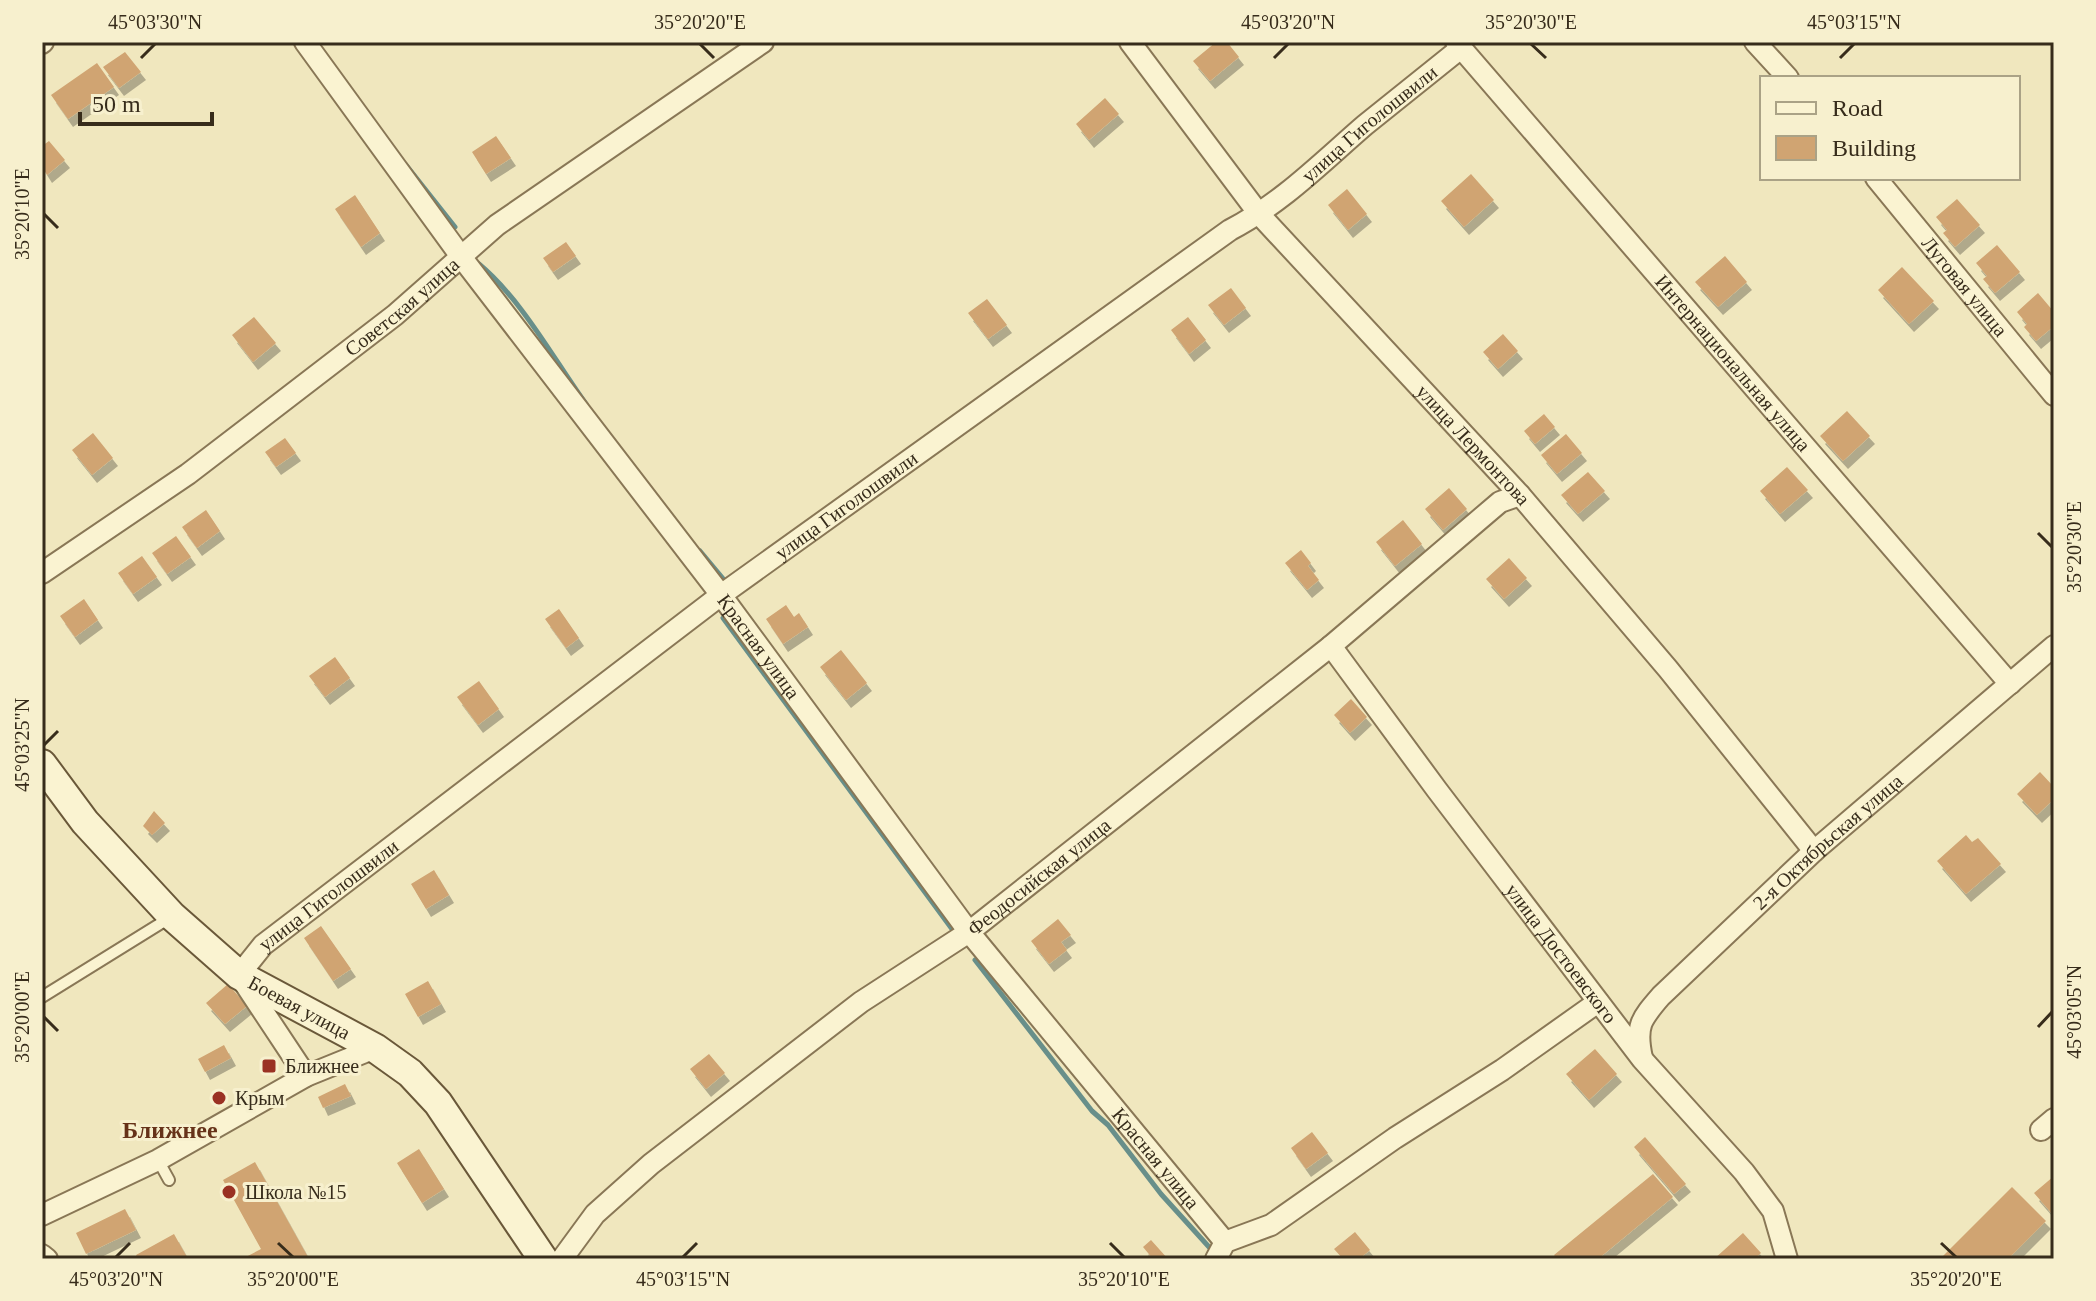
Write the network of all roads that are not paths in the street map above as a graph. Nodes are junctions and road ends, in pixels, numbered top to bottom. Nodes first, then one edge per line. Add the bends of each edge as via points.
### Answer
1 (305, 42) edge
2 (763, 42) edge
3 (1130, 42) edge
4 (1755, 42) edge
5 (1458, 45) edge
6 (1786, 76) edge
7 (1878, 180) edge
8 (1259, 214) junction
9 (462, 258) junction
10 (2054, 395) edge
11 (1520, 495) junction
12 (42, 573) edge
13 (721, 595) junction
14 (1331, 646) junction
15 (2054, 646) edge
16 (2010, 684) junction
17 (42, 764) edge
18 (1814, 851) junction
19 (172, 916) junction
20 (969, 932) junction
21 (239, 975) junction
22 (42, 997) edge
23 (1598, 1002) junction
24 (375, 1048) junction
25 (1642, 1059) junction
26 (306, 1076) junction
27 (158, 1160) junction
28 (169, 1180) dead end
29 (42, 1215) edge
30 (1220, 1250) edge
31 (42, 1255) edge
32 (47, 1259) edge
33 (543, 1259) edge
34 (562, 1259) edge
35 (1787, 1259) edge

1 - 9 street, Красная улица
2 - 9 street, Советская улица via 497,225
3 - 8 street, улица Лермонтова
4 - 6 street
5 - 8 street, улица Гиголошвили via 1297,187
5 - 16 street, Интернациональная улица
7 - 10 street, Луговая улица
8 - 11 street, улица Лермонтова
8 - 13 street, улица Гиголошвили
9 - 12 street, Советская улица via 188,474
9 - 13 street, Красная улица
11 - 14 street, Феодосийская улица via 1500,502
11 - 18 street, улица Лермонтова
13 - 20 street, Красная улица
13 - 21 street, улица Гиголошвили via 263,945
14 - 20 street, Феодосийская улица
14 - 23 street, улица Достоевского
15 - 16 street, 2-я Октябрьская улица
16 - 18 street, 2-я Октябрьская улица
17 - 19 street, Боевая улица via 85,822
18 - 25 street, 2-я Октябрьская улица via 1644,1016 1637,1035
19 - 21 street, Боевая улица
19 - 22 lane
20 - 30 street, Красная улица
20 - 34 street, Феодосийская улица via 861,1002 651,1164 595,1214
21 - 24 street, Боевая улица
21 - 26 street
23 - 25 street, улица Достоевского
23 - 30 street via 1271,1225
24 - 26 street
24 - 33 street, Боевая улица via 410,1073 438,1103
25 - 35 street, улица Достоевского via 1773,1211
26 - 27 street
27 - 28 lane
27 - 29 street
31 - 32 street

